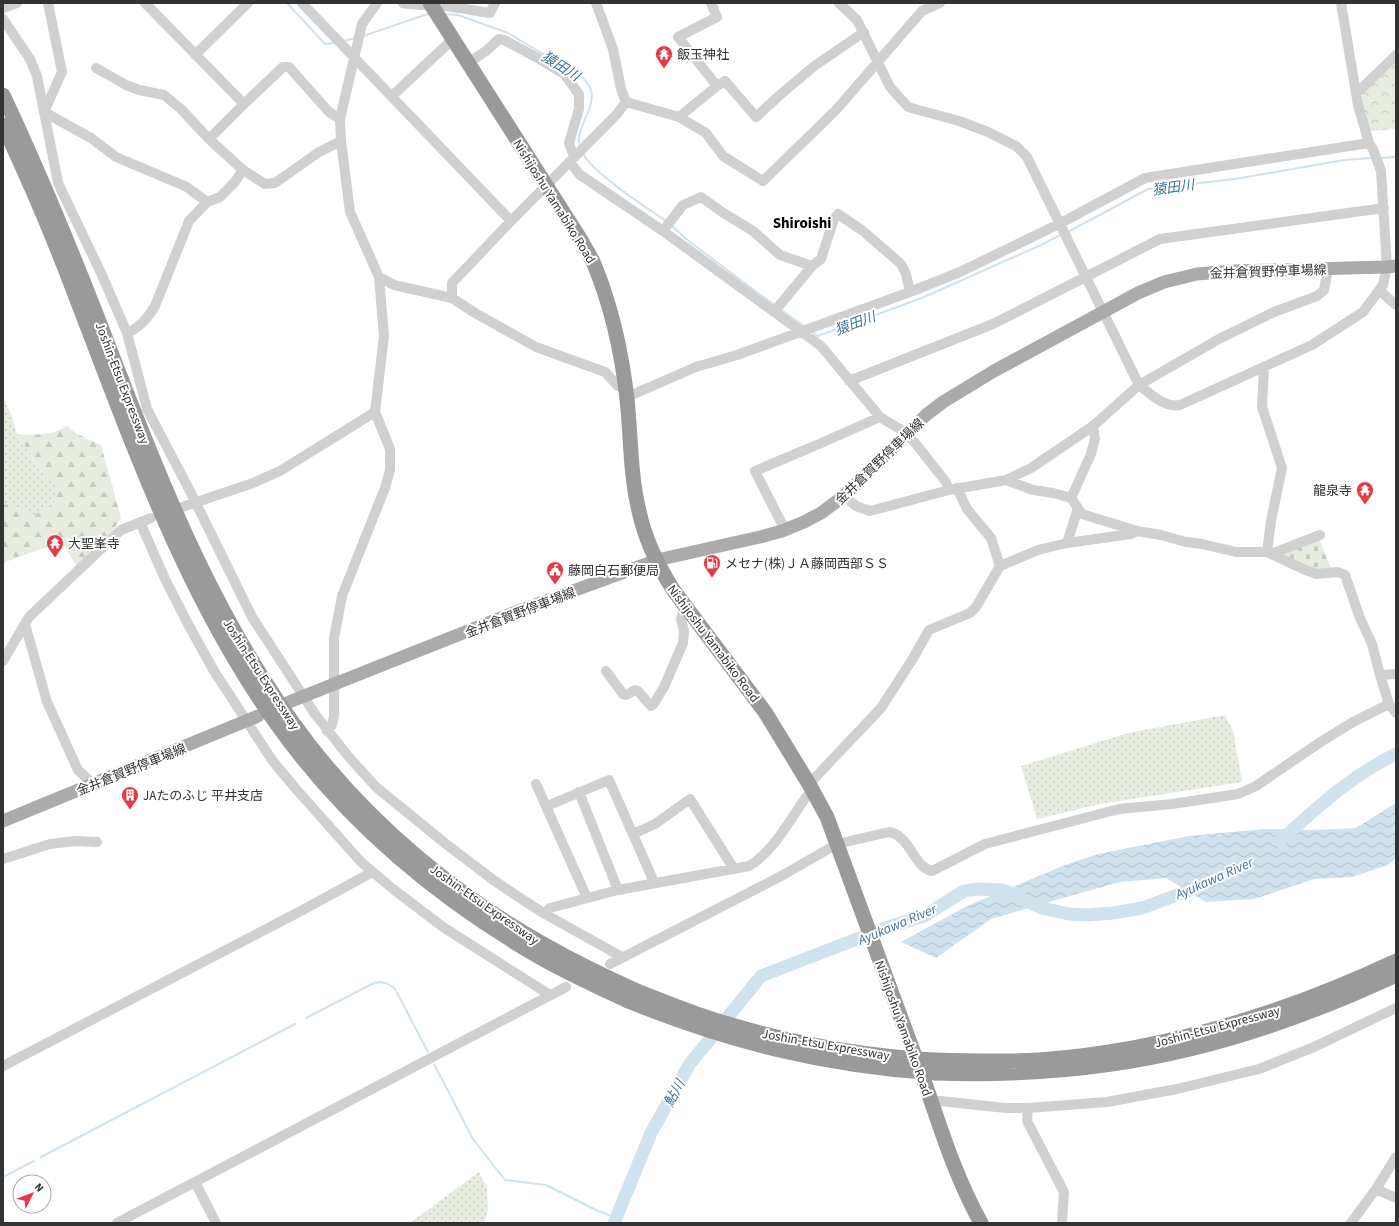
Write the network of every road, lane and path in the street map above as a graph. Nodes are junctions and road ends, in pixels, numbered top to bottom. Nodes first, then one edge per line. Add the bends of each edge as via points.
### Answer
1 (17, 3) edge
2 (48, 3) edge
3 (145, 3) edge
4 (248, 3) edge
5 (302, 3) edge
6 (377, 3) edge
7 (403, 3) edge
8 (494, 3) edge
9 (596, 3) edge
10 (711, 3) edge
11 (839, 3) edge
12 (940, 3) edge
13 (1341, 3) edge
14 (430, 4) edge
15 (922, 7) edge
16 (3, 8) edge
17 (3, 19) edge
18 (864, 32) junction
19 (453, 39) junction
20 (195, 55) junction
21 (1396, 55) edge
22 (355, 58) junction
23 (468, 63) junction
24 (878, 63) junction
25 (96, 68) dead end
26 (716, 86) junction
27 (1356, 94) junction
28 (3, 95) edge
29 (392, 96) junction
30 (626, 102) junction
31 (244, 104) junction
32 (44, 112) junction
33 (679, 116) junction
34 (340, 119) junction
35 (3, 125) edge
36 (210, 139) junction
37 (341, 141) junction
38 (1369, 143) junction
39 (572, 159) junction
40 (243, 170) junction
41 (546, 185) junction
42 (207, 202) junction
43 (1384, 208) junction
44 (511, 221) junction
45 (1059, 224) junction
46 (664, 230) junction
47 (812, 266) junction
48 (1392, 266) edge
49 (1328, 269) junction
50 (379, 277) junction
51 (1085, 278) junction
52 (1379, 290) junction
53 (910, 292) junction
54 (452, 298) junction
55 (1396, 305) edge
56 (775, 310) junction
57 (1103, 312) junction
58 (802, 331) junction
59 (127, 333) junction
60 (1264, 368) junction
61 (849, 381) junction
62 (1139, 385) junction
63 (626, 393) junction
64 (375, 412) junction
65 (880, 417) junction
66 (1093, 426) junction
67 (908, 434) junction
68 (1006, 480) junction
69 (953, 489) junction
70 (844, 496) junction
71 (1071, 498) junction
72 (195, 503) junction
73 (182, 507) dead end
74 (1078, 508) junction
75 (151, 518) dead end
76 (140, 522) junction
77 (785, 530) junction
78 (1137, 531) junction
79 (1320, 535) dead end
80 (1067, 543) junction
81 (1269, 553) junction
82 (657, 560) junction
83 (1000, 566) junction
84 (686, 607) junction
85 (25, 624) junction
86 (3, 661) edge
87 (606, 671) dead end
88 (1396, 674) edge
89 (1380, 675) junction
90 (334, 684) junction
91 (304, 696) junction
92 (289, 702) dead end
93 (1389, 704) junction
94 (1396, 713) edge
95 (252, 719) junction
96 (327, 731) junction
97 (93, 784) junction
98 (536, 784) dead end
99 (811, 788) junction
100 (579, 792) junction
101 (547, 806) junction
102 (3, 821) edge
103 (633, 834) junction
104 (97, 842) dead end
105 (837, 844) junction
106 (3, 858) edge
107 (734, 869) junction
108 (371, 871) junction
109 (654, 882) junction
110 (618, 890) junction
111 (587, 898) junction
112 (545, 914) junction
113 (622, 957) junction
114 (1396, 961) edge
115 (610, 964) dead end
116 (1396, 975) edge
117 (566, 987) dead end
118 (550, 995) junction
119 (632, 995) junction
120 (1396, 1008) edge
121 (3, 1066) edge
122 (934, 1066) junction
123 (931, 1102) junction
124 (1028, 1108) junction
125 (1396, 1157) edge
126 (195, 1182) junction
127 (1376, 1189) junction
128 (1396, 1198) edge
129 (117, 1223) edge
130 (216, 1223) edge
131 (981, 1223) edge
132 (1062, 1223) edge
133 (1351, 1223) edge

1 - 16 street
2 - 32 street via 62,72
3 - 20 street
4 - 20 street
5 - 22 street
6 - 22 street via 362,24
7 - 14 street via 417,6
8 - 14 street via 490,13
9 - 30 street via 613,49
10 - 26 street via 717,17 678,37
11 - 18 street via 857,20
12 - 15 street
13 - 27 street
14 - 19 highway, Nishijoshu Yamabiko Road
15 - 24 street
17 - 32 street via 30,59 37,76
18 - 24 street
18 - 26 street via 813,67 756,117 725,81
19 - 23 highway, Nishijoshu Yamabiko Road
19 - 29 street
20 - 31 street
21 - 27 street
22 - 29 street
22 - 34 street
23 - 39 street via 499,39 564,74 579,94 579,109 569,143
23 - 41 highway, Nishijoshu Yamabiko Road
24 - 33 street via 836,110 763,181 723,156 706,133
24 - 45 street via 890,87 908,107 959,121 1016,146 1027,157
25 - 36 street via 126,85 164,96 181,109
26 - 33 street
27 - 38 street
28 - 119 highway, Joshin-Etsu Expressway via 67,241 148,447 208,584 228,622 287,716 355,798 403,844 455,887 544,945
29 - 44 street
30 - 33 street
30 - 39 street
31 - 34 street via 283,67 289,66 329,112
31 - 36 street
32 - 42 street via 91,138 116,157 187,187
32 - 59 street via 58,183 102,273
34 - 37 street
35 - 119 highway, Joshin-Etsu Expressway via 54,241 136,453 179,552 215,624 276,724 343,804 393,853 431,884 538,956 570,973
36 - 40 street
37 - 40 street via 319,152 275,183 265,184
37 - 50 street via 350,212
38 - 43 street via 1381,171
38 - 45 street via 1145,178
39 - 41 street
39 - 46 street via 579,174
40 - 42 street via 220,197
41 - 44 street
41 - 63 highway, Nishijoshu Yamabiko Road via 594,263 608,303
42 - 59 street via 189,221 150,316 136,329
43 - 48 street
43 - 51 street via 1160,239
44 - 54 street via 452,282
45 - 51 street
45 - 53 street via 960,272
46 - 47 street via 683,205 701,197 753,231 780,255
46 - 56 street
47 - 53 street via 821,259 838,214 863,231 901,264
47 - 56 street
48 - 49 main road, 金井倉賀野停車場線
48 - 52 street
49 - 57 main road, 金井倉賀野停車場線 via 1197,274 1164,282
49 - 62 street via 1324,290 1317,296 1267,315
50 - 54 street via 394,285
50 - 64 street via 384,336
51 - 57 street
51 - 61 street via 993,324
52 - 55 street
52 - 60 street via 1363,312 1312,345
53 - 58 street
54 - 63 street via 536,347 605,372
56 - 58 street
57 - 62 street
57 - 67 main road, 金井倉賀野停車場線 via 994,371 943,402
58 - 61 street via 821,346
58 - 63 street
59 - 72 street via 147,410
60 - 62 street via 1173,406 1166,405
60 - 81 street via 1262,407 1282,468 1271,521
61 - 65 street
62 - 66 street
63 - 82 highway, Nishijoshu Yamabiko Road via 634,488 651,549
64 - 72 street via 280,471
64 - 90 street via 390,449 390,470 342,596 334,638
65 - 67 street
65 - 77 street via 754,471
66 - 68 street via 1031,468
66 - 71 street via 1095,439 1091,454
67 - 69 street
67 - 70 main road, 金井倉賀野停車場線
68 - 69 street
68 - 71 street via 1033,490
69 - 70 street via 870,512 856,506
69 - 83 street via 991,538
70 - 77 main road, 金井倉賀野停車場線 via 821,513
71 - 74 street
72 - 73 street
72 - 91 street via 252,617
74 - 78 street via 1082,514
74 - 80 street
75 - 76 street
76 - 85 street via 122,530 29,617
76 - 95 street via 165,579 214,671
77 - 82 main road, 金井倉賀野停車場線
78 - 80 street
78 - 81 street via 1236,552
79 - 81 street
80 - 83 street via 1038,550
81 - 89 street via 1316,574 1338,572 1344,575 1372,644
82 - 84 highway, Nishijoshu Yamabiko Road via 664,576
82 - 90 main road, 金井倉賀野停車場線 via 508,615
83 - 99 street via 970,613 929,630 880,708
84 - 87 street via 681,619 683,643 664,687 653,705 651,706 638,691 623,694
84 - 99 highway, Nishijoshu Yamabiko Road via 765,712
85 - 86 street
85 - 97 street via 47,702 78,770
88 - 89 street
89 - 93 street
90 - 91 main road, 金井倉賀野停車場線
90 - 96 street via 334,716
91 - 92 main road, 金井倉賀野停車場線
91 - 96 street
93 - 94 street
93 - 105 street via 1353,722 1256,786 1238,794 1119,809 985,844 932,871 926,870 897,833 889,832
95 - 97 main road, 金井倉賀野停車場線
95 - 108 street via 272,760
96 - 112 street via 362,772 395,803 492,879
97 - 102 main road, 金井倉賀野停車場線
98 - 101 street
99 - 105 highway, Nishijoshu Yamabiko Road via 827,817
99 - 107 street via 769,850 750,866
100 - 101 street
100 - 103 street via 609,780
100 - 110 street
101 - 111 street
103 - 107 street via 655,824 690,799
103 - 109 street
104 - 106 street via 50,844
105 - 113 street
105 - 123 highway, Nishijoshu Yamabiko Road
107 - 109 street
108 - 118 street via 443,927
108 - 121 street via 299,912
109 - 110 street
110 - 111 street
111 - 112 street via 550,908
112 - 113 street
113 - 115 street
114 - 122 highway, Joshin-Etsu Expressway via 1343,985 1269,1013 1200,1034 1081,1056
116 - 122 highway, Joshin-Etsu Expressway via 1272,1026 1161,1056 1038,1072 991,1074
117 - 118 street
118 - 126 street
119 - 122 highway, Joshin-Etsu Expressway, bridge via 743,1028 801,1042
120 - 124 street via 1314,1047 1259,1069 1177,1089 1107,1102
123 - 124 street
123 - 131 highway, Nishijoshu Yamabiko Road via 956,1172
124 - 132 street via 1027,1121 1064,1192
125 - 127 street
126 - 129 street
126 - 130 street
127 - 128 street
127 - 133 street

